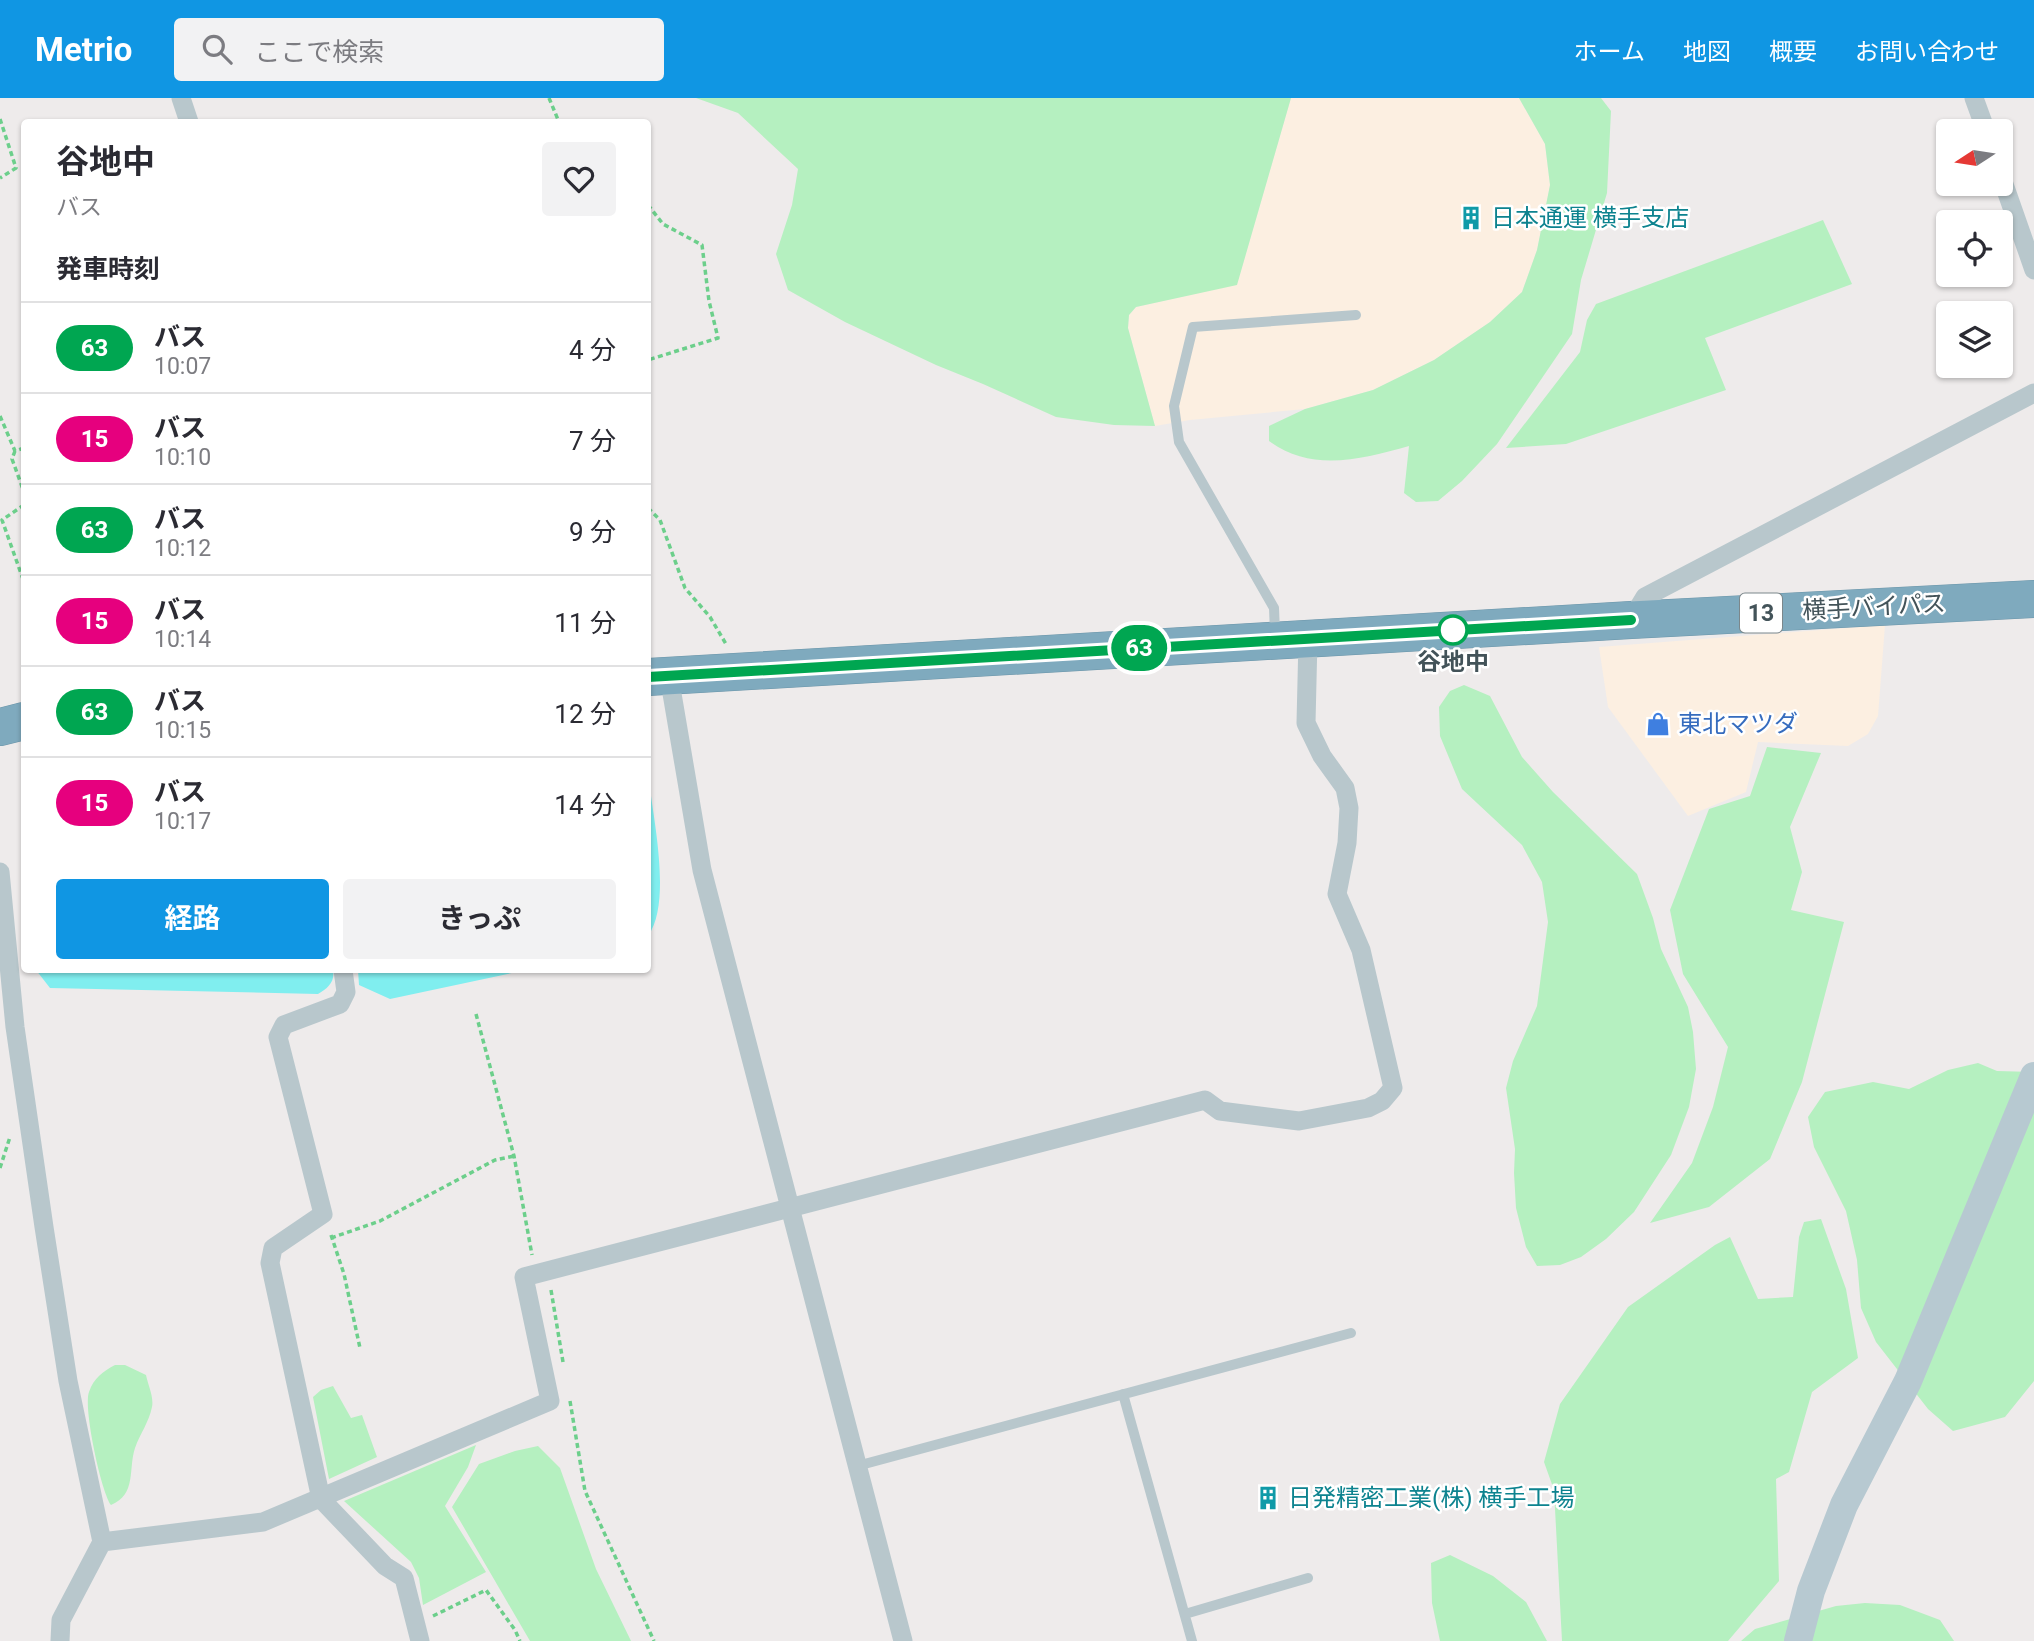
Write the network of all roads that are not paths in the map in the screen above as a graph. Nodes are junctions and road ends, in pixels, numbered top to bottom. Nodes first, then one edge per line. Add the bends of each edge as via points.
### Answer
1 (181, 98) edge
2 (1974, 98) edge
3 (188, 119) edge
4 (1982, 119) edge
5 (2008, 196) edge
6 (2034, 270) edge
7 (1356, 315) dead end
8 (2034, 393) edge
9 (2034, 600) edge
10 (1631, 620) junction
11 (1291, 640) junction
12 (658, 676) edge
13 (21, 722) edge
14 (0, 727) edge
15 (0, 872) edge
16 (343, 973) edge
17 (9, 1038) edge
18 (2034, 1076) edge
19 (789, 1210) junction
20 (1351, 1332) dead end
21 (1123, 1394) junction
22 (856, 1466) junction
23 (321, 1499) junction
24 (102, 1542) junction
25 (1308, 1578) dead end
26 (1185, 1614) junction
27 (418, 1632) edge
28 (60, 1641) edge
29 (903, 1641) edge
30 (1192, 1641) edge
31 (1798, 1641) edge

1 - 3 street
2 - 4 street
5 - 6 street
7 - 11 lane via 1193,327 1174,406 1179,442
8 - 10 street via 1645,597
9 - 10 highway, 横手バイパス / 13
10 - 11 highway, 13
11 - 12 highway, 13
11 - 19 street via 1306,723 1345,788 1349,808 1337,894 1361,950 1393,1088 1382,1101 1368,1108 1299,1121 1220,1111 1205,1100
12 - 19 street
13 - 14 highway
15 - 17 street
16 - 23 street via 346,992 340,1004 284,1025 278,1037 323,1214 272,1248 270,1263
17 - 24 street via 68,1381
18 - 31 street via 1908,1381 1844,1505 1811,1591
19 - 22 street
19 - 23 street via 524,1278 550,1401
20 - 21 lane
21 - 22 lane
21 - 26 lane
22 - 29 street
23 - 24 street via 264,1522
23 - 27 street via 384,1566 404,1578
24 - 28 street via 61,1620
25 - 26 lane
26 - 30 lane

